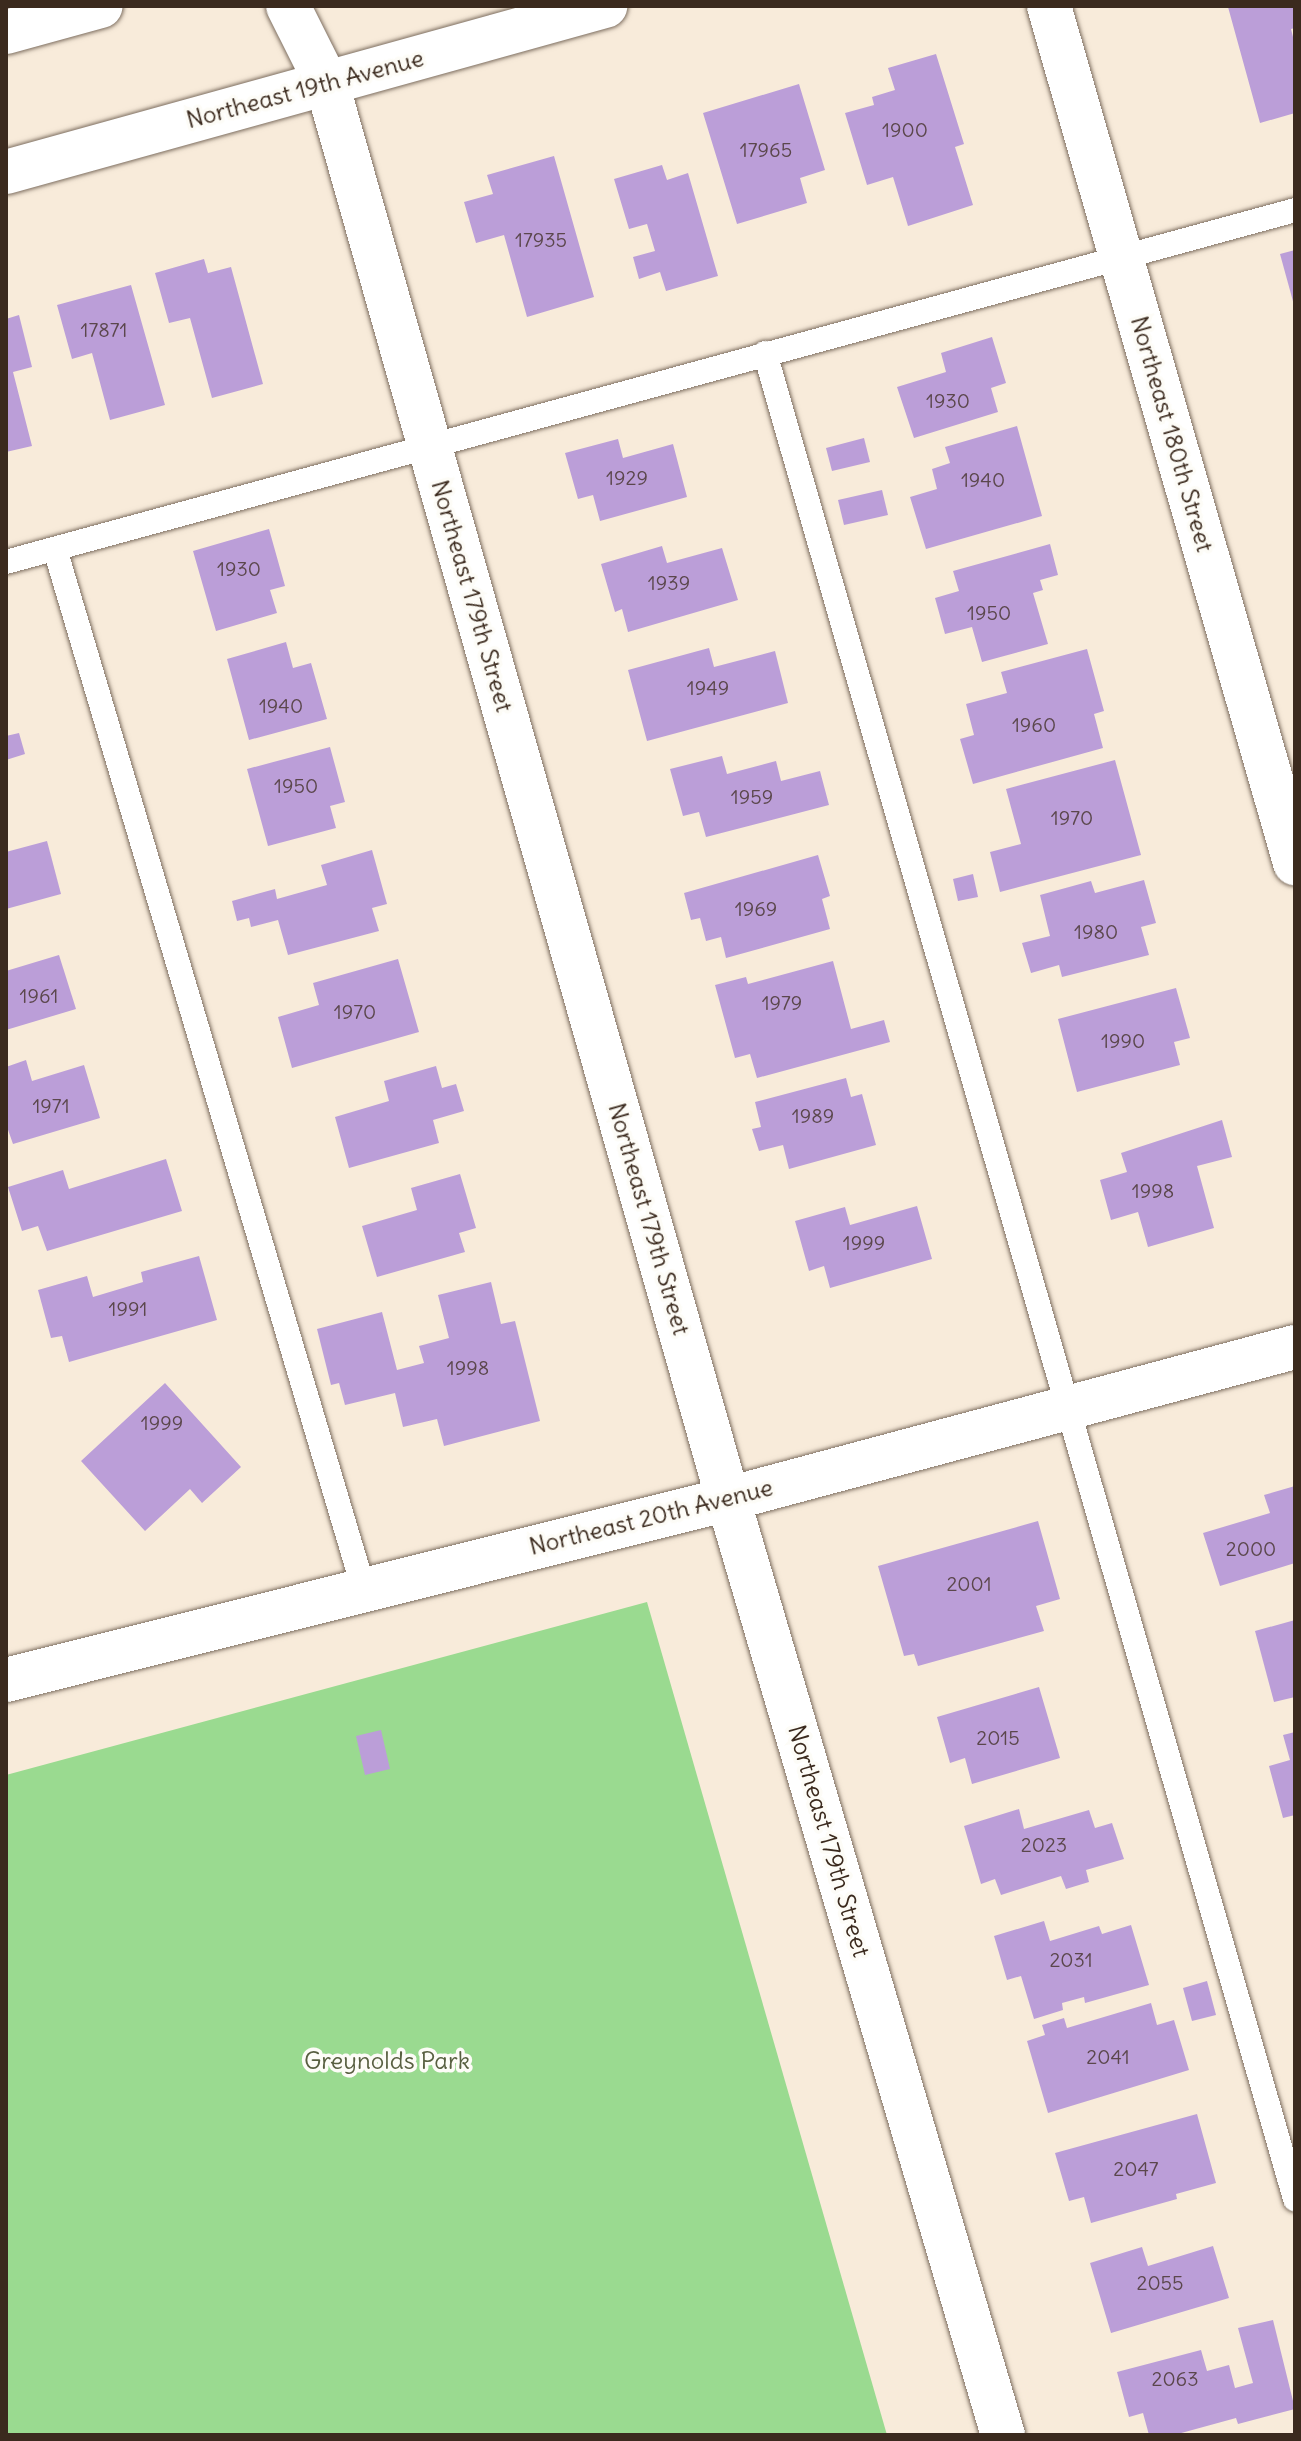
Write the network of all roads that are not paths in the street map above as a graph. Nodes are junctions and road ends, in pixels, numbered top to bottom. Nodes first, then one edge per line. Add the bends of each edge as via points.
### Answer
1 (101, 6) edge
2 (288, 6) edge
3 (605, 6) edge
4 (1049, 6) edge
5 (6, 32) edge
6 (327, 84) junction
7 (6, 172) edge
8 (1295, 210) edge
9 (1121, 258) junction
10 (765, 353) junction
11 (429, 445) junction
12 (55, 549) junction
13 (6, 562) edge
14 (1295, 863) edge
15 (1295, 1347) edge
16 (1067, 1408) junction
17 (728, 1499) junction
18 (364, 1590) junction
19 (6, 1680) edge
20 (1295, 2199) edge
21 (1003, 2435) edge

1 - 5 street
2 - 6 street, Northeast 179th Street
3 - 6 street, Northeast 19th Avenue
4 - 9 street, Northeast 180th Street
6 - 7 street, Northeast 19th Avenue
6 - 11 street, Northeast 179th Street
8 - 9 lane
9 - 10 lane
9 - 14 street, Northeast 180th Street
10 - 11 lane
10 - 16 lane
11 - 12 lane
11 - 17 street, Northeast 179th Street
12 - 13 lane
12 - 18 lane
15 - 16 street, Northeast 20th Avenue
16 - 17 street, Northeast 20th Avenue
16 - 20 lane
17 - 18 street, Northeast 20th Avenue
17 - 21 street, Northeast 179th Street
18 - 19 street, Northeast 20th Avenue

